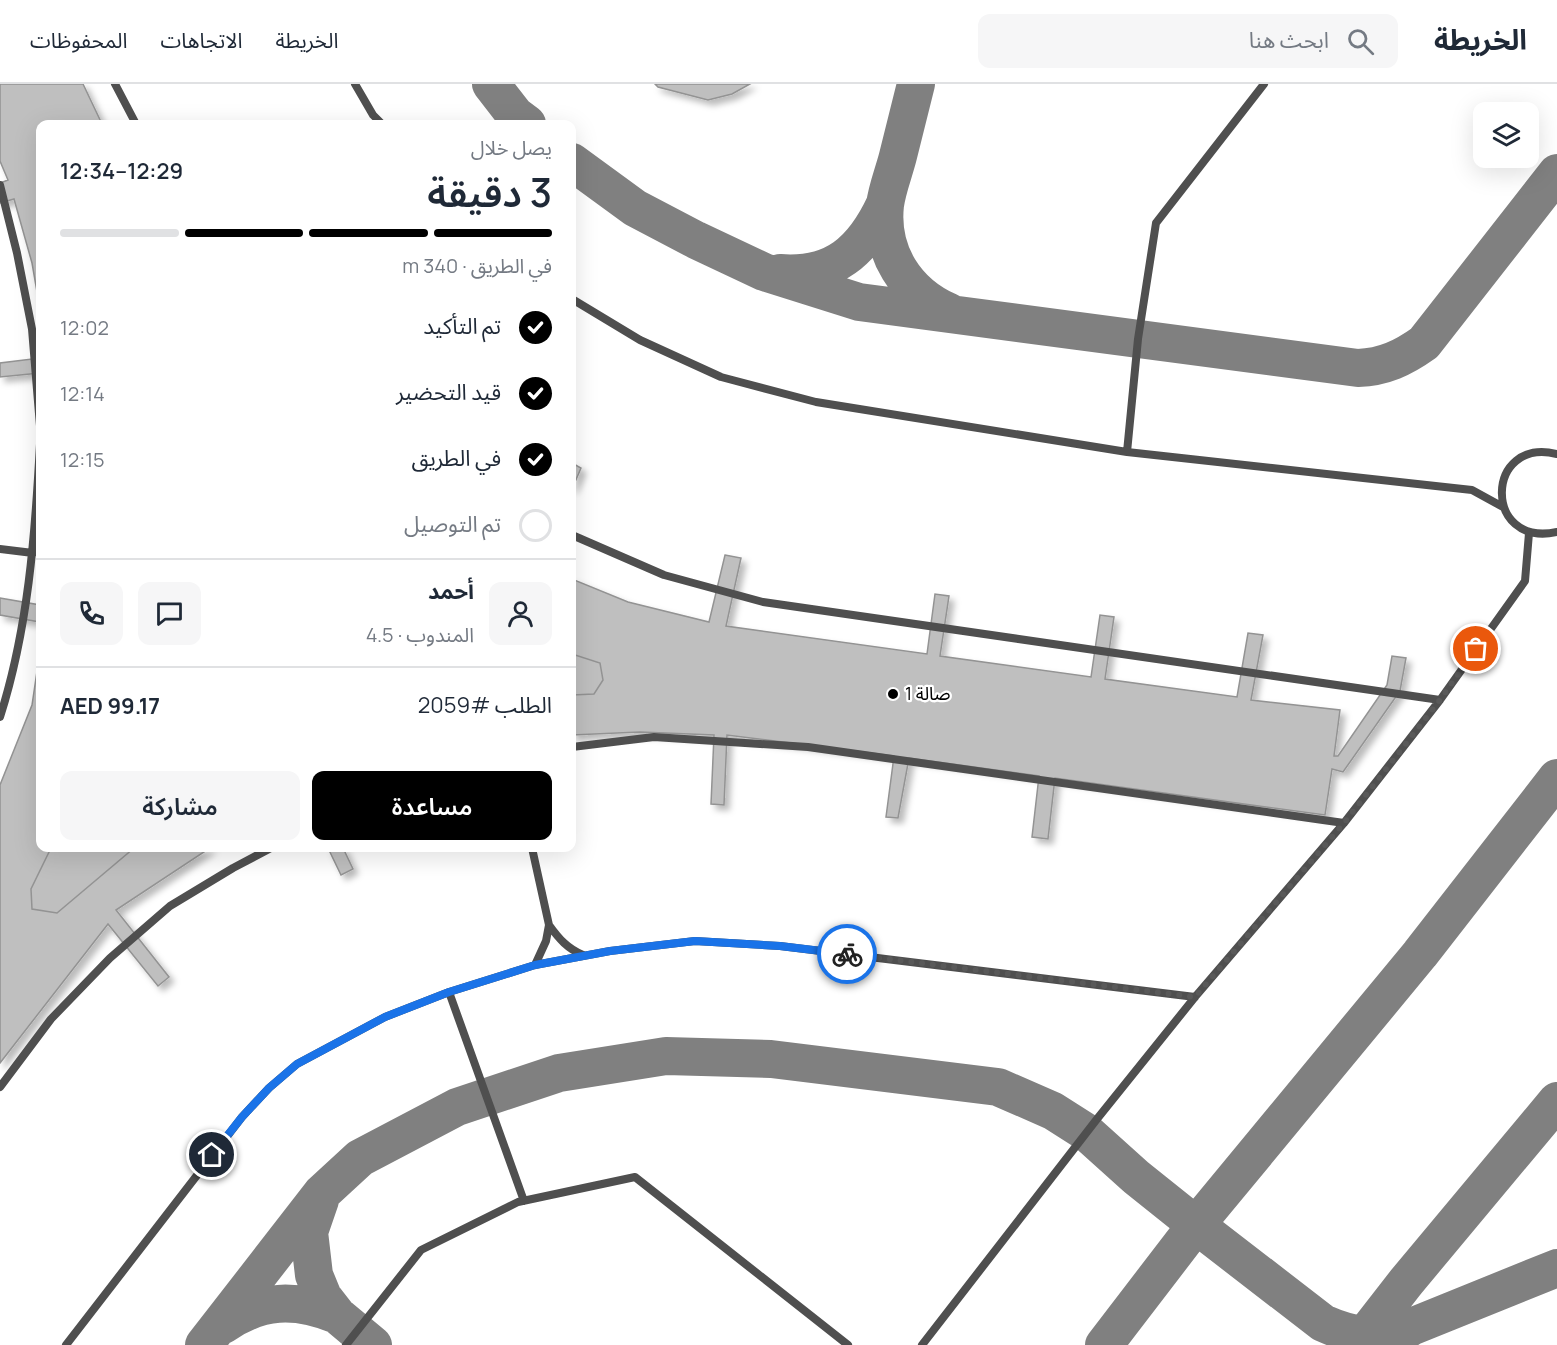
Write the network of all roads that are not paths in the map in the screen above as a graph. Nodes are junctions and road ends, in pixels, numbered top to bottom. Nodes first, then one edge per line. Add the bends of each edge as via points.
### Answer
1 (115, 84) edge
2 (355, 84) edge
3 (1264, 84) edge
4 (134, 120) edge
5 (378, 120) edge
6 (0, 185) edge
7 (576, 301) edge
8 (36, 377) edge
9 (1557, 448) edge
10 (1546, 451) junction
11 (1127, 452) junction
12 (1557, 454) edge
13 (36, 506) edge
14 (1503, 507) junction
15 (1557, 532) edge
16 (1529, 533) junction
17 (576, 537) edge
18 (0, 549) edge
19 (33, 553) junction
20 (1440, 700) junction
21 (0, 717) edge
22 (576, 747) edge
23 (1344, 823) junction
24 (263, 852) edge
25 (533, 852) edge
26 (549, 925) junction
27 (584, 956) junction
28 (535, 965) junction
29 (449, 992) junction
30 (1195, 997) junction
31 (0, 1087) edge
32 (524, 1201) junction
33 (66, 1345) edge
34 (346, 1345) edge
35 (848, 1345) edge
36 (922, 1345) edge

1 - 4 lane
2 - 5 lane
3 - 11 lane via 1156,223 1138,339
6 - 8 lane via 32,328
7 - 11 lane via 640,340 721,377 816,402
9 - 10 lane
10 - 12 lane
10 - 14 lane via 1532,452 1509,468 1502,480
11 - 14 lane via 1472,490
13 - 19 lane
14 - 16 lane via 1513,522
15 - 16 lane
16 - 20 lane via 1525,581
17 - 20 lane via 663,574 763,602
18 - 19 lane
19 - 21 lane via 24,622
20 - 23 lane
22 - 23 lane via 654,737 808,747
23 - 30 lane
24 - 31 lane via 170,906 110,958 51,1019
25 - 26 lane
26 - 27 lane via 558,938
26 - 28 lane
27 - 28 lane
27 - 30 lane via 695,941 780,946
28 - 29 lane
29 - 32 lane
29 - 33 lane via 385,1017 297,1064 269,1088 242,1117
30 - 36 lane
32 - 34 lane via 421,1250
32 - 35 lane via 635,1178

